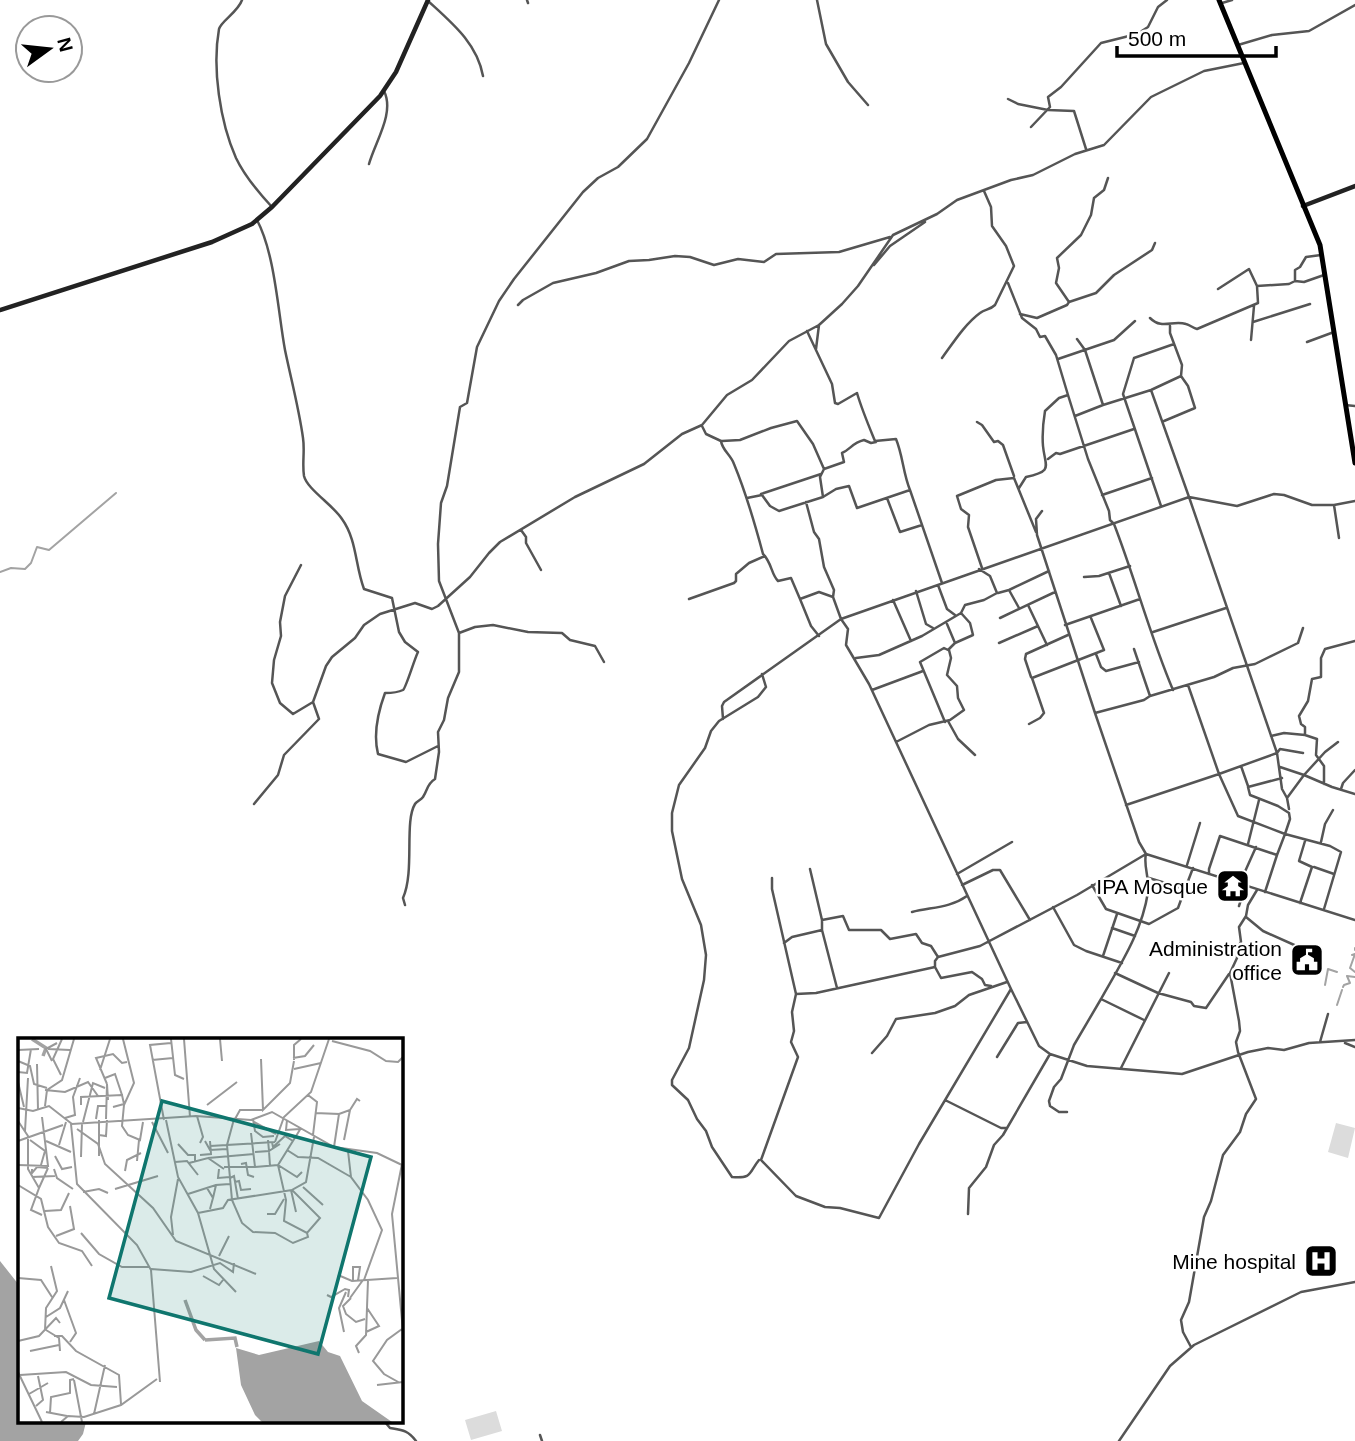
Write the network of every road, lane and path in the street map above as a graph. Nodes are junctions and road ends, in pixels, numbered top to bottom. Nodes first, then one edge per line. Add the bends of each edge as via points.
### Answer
1 (242, 0) edge
2 (427, 0) edge
3 (719, 0) edge
4 (817, 0) edge
5 (1167, 0) edge
6 (1232, 0) edge
7 (1218, 1) edge
8 (1355, 5) edge
9 (1237, 46) junction
10 (1243, 63) junction
11 (484, 76) dead end
12 (384, 91) junction
13 (1008, 99) dead end
14 (868, 105) dead end
15 (1048, 110) junction
16 (1031, 127) dead end
17 (1087, 150) junction
18 (369, 164) dead end
19 (1108, 178) dead end
20 (1355, 186) edge
21 (984, 191) junction
22 (1303, 206) junction
23 (272, 207) junction
24 (933, 216) junction
25 (257, 220) junction
26 (890, 237) junction
27 (1155, 243) dead end
28 (1321, 257) junction
29 (867, 272) junction
30 (1324, 275) junction
31 (1295, 281) junction
32 (1008, 283) junction
33 (1257, 286) junction
34 (1218, 289) dead end
35 (1069, 302) junction
36 (1310, 304) dead end
37 (518, 305) dead end
38 (1254, 306) junction
39 (0, 310) edge
40 (1020, 314) junction
41 (1150, 318) dead end
42 (1135, 321) dead end
43 (1253, 322) junction
44 (819, 325) junction
45 (1171, 326) junction
46 (807, 331) junction
47 (1334, 332) junction
48 (1076, 339) dead end
49 (1251, 340) dead end
50 (1307, 342) dead end
51 (1174, 344) junction
52 (816, 349) junction
53 (1085, 350) junction
54 (942, 358) dead end
55 (1058, 359) junction
56 (1181, 376) junction
57 (1151, 390) junction
58 (1068, 395) junction
59 (1124, 399) junction
60 (1102, 405) junction
61 (1345, 405) junction
62 (1355, 406) edge
63 (1075, 416) junction
64 (1164, 421) junction
65 (977, 422) dead end
66 (702, 425) junction
67 (1135, 429) junction
68 (721, 441) junction
69 (876, 442) junction
70 (1084, 446) junction
71 (1048, 459) junction
72 (1355, 463) edge
73 (824, 469) junction
74 (821, 474) junction
75 (1152, 478) junction
76 (1016, 479) junction
77 (1019, 488) junction
78 (911, 490) junction
79 (760, 494) junction
80 (1102, 495) junction
81 (822, 497) junction
82 (1189, 497) junction
83 (887, 498) junction
84 (747, 499) junction
85 (1355, 501) edge
86 (806, 502) junction
87 (1334, 505) junction
88 (1161, 506) junction
89 (1042, 510) dead end
90 (1114, 524) junction
91 (922, 525) junction
92 (521, 530) junction
93 (1037, 535) junction
94 (1339, 538) dead end
95 (1041, 547) junction
96 (765, 556) junction
97 (301, 565) dead end
98 (1130, 566) junction
99 (541, 569) dead end
100 (981, 569) junction
101 (1049, 571) junction
102 (1110, 573) junction
103 (1084, 577) dead end
104 (940, 583) junction
105 (1009, 590) junction
106 (916, 591) junction
107 (1055, 592) junction
108 (996, 593) junction
109 (446, 597) junction
110 (833, 597) junction
111 (800, 598) junction
112 (689, 599) dead end
113 (1140, 599) junction
114 (893, 600) junction
115 (1028, 605) junction
116 (1121, 606) junction
117 (394, 608) junction
118 (1019, 608) junction
119 (1227, 608) junction
120 (961, 613) junction
121 (955, 615) junction
122 (1000, 618) dead end
123 (1091, 618) junction
124 (841, 619) junction
125 (947, 623) junction
126 (1065, 625) junction
127 (1038, 626) junction
128 (934, 628) junction
129 (1303, 628) dead end
130 (1153, 632) junction
131 (459, 633) junction
132 (1068, 635) junction
133 (819, 636) junction
134 (911, 641) junction
135 (1355, 641) edge
136 (955, 643) junction
137 (999, 643) dead end
138 (1047, 645) junction
139 (1135, 649) dead end
140 (948, 650) junction
141 (1096, 654) junction
142 (856, 659) junction
143 (1076, 659) junction
144 (604, 662) dead end
145 (1139, 662) junction
146 (1247, 666) junction
147 (923, 671) junction
148 (762, 674) junction
149 (1032, 678) junction
150 (1188, 685) junction
151 (872, 690) junction
152 (1173, 690) junction
153 (1150, 696) junction
154 (313, 702) junction
155 (1095, 713) junction
156 (723, 719) junction
157 (947, 722) junction
158 (1028, 724) dead end
159 (1305, 735) junction
160 (1271, 736) junction
161 (896, 742) junction
162 (1338, 742) dead end
163 (438, 746) junction
164 (1277, 753) junction
165 (1303, 753) dead end
166 (975, 755) dead end
167 (1319, 758) junction
168 (1241, 766) junction
169 (1280, 766) junction
170 (1355, 770) edge
171 (1219, 774) junction
172 (1304, 775) junction
173 (1282, 778) junction
174 (1324, 784) junction
175 (1248, 787) junction
176 (1341, 789) junction
177 (1355, 794) edge
178 (1287, 798) junction
179 (1259, 800) junction
180 (254, 804) dead end
181 (1126, 805) junction
182 (1289, 808) dead end
183 (1333, 810) dead end
184 (1255, 822) junction
185 (1200, 823) dead end
186 (1285, 834) junction
187 (1306, 840) junction
188 (1012, 842) dead end
189 (1320, 843) junction
190 (1248, 845) junction
191 (1256, 847) junction
192 (1146, 854) junction
193 (1277, 855) junction
194 (1187, 865) junction
195 (1312, 867) junction
196 (1193, 868) junction
197 (810, 869) dead end
198 (957, 874) junction
199 (1209, 874) junction
200 (1334, 874) junction
201 (772, 878) dead end
202 (1148, 878) junction
203 (962, 885) junction
204 (1092, 885) junction
205 (1239, 885) junction
206 (1245, 887) junction
207 (1185, 889) junction
208 (1257, 890) junction
209 (1265, 892) junction
210 (967, 896) junction
211 (1300, 903) junction
212 (405, 905) dead end
213 (1239, 906) dead end
214 (1053, 908) junction
215 (1324, 910) junction
216 (912, 912) dead end
217 (1117, 914) junction
218 (1246, 916) junction
219 (822, 920) junction
220 (1030, 920) junction
221 (1355, 920) edge
222 (1139, 922) junction
223 (1112, 928) junction
224 (822, 930) junction
225 (1135, 936) junction
226 (988, 942) junction
227 (784, 943) junction
228 (1301, 948) dead end
229 (1103, 956) junction
230 (938, 957) junction
231 (1122, 963) junction
232 (934, 967) junction
233 (1115, 973) junction
234 (1169, 973) dead end
235 (1230, 973) junction
236 (1007, 982) junction
237 (994, 986) junction
238 (837, 988) junction
239 (1009, 990) junction
240 (1158, 993) junction
241 (796, 994) junction
242 (1101, 999) junction
243 (1328, 1014) dead end
244 (1144, 1020) junction
245 (1027, 1022) junction
246 (1355, 1041) edge
247 (1320, 1042) junction
248 (1342, 1042) junction
249 (1355, 1047) edge
250 (872, 1053) dead end
251 (1239, 1054) junction
252 (1050, 1055) junction
253 (997, 1057) dead end
254 (1068, 1061) junction
255 (1121, 1069) junction
256 (945, 1100) junction
257 (1067, 1112) dead end
258 (1007, 1128) junction
259 (761, 1160) junction
260 (968, 1214) dead end
261 (1355, 1282) edge
262 (1191, 1347) junction
263 (387, 1424) edge
264 (540, 1435) dead end
265 (416, 1441) edge
266 (542, 1441) edge
267 (1119, 1441) edge

1 - 23 street via 219,28 219,101 236,158
2 - 11 street via 474,47
2 - 12 street
3 - 109 street via 647,139 583,192 514,279 482,332 467,403 460,407 441,503 438,571
4 - 14 street via 826,44
5 - 15 street via 1138,34 1096,47 1048,97
6 - 7 street
7 - 9 main road
7 - 10 main road
8 - 9 street via 1309,31 1272,35
9 - 10 main road
10 - 17 street via 1204,71 1151,97 1104,145
10 - 22 main road
12 - 18 street via 387,112
12 - 23 street
13 - 15 street
15 - 16 street
15 - 17 street via 1074,111
17 - 21 street
19 - 35 street via 1104,190 1094,198 1081,235 1057,258 1056,283
20 - 22 street
21 - 24 street via 957,200
21 - 32 street via 992,226 1014,261
22 - 28 main road
23 - 25 street
24 - 26 street
24 - 29 street via 890,246
25 - 39 street via 212,242
25 - 117 street via 269,257 294,384 307,484 330,503 352,534 364,589 392,598
26 - 29 street
26 - 37 street via 839,252 776,254 762,262 738,259 714,265 675,256 629,261 553,283
27 - 35 street via 1096,293
28 - 30 main road
28 - 31 street via 1306,257 1295,270
29 - 44 street via 850,296
30 - 31 street
30 - 47 main road
31 - 33 street
32 - 40 street
32 - 54 street via 995,305 974,318
33 - 34 street via 1249,269
33 - 38 street via 1258,303
35 - 40 street via 1040,317
36 - 43 street
38 - 43 street
38 - 45 street via 1197,329 1185,324
40 - 55 street via 1040,337 1045,336
41 - 45 street
42 - 53 street via 1114,340
43 - 49 street
44 - 46 street
44 - 52 street
45 - 51 street
46 - 52 street
46 - 66 street via 789,341 752,380 727,396
47 - 50 street
47 - 61 main road
48 - 53 street
51 - 56 street
51 - 59 street via 1134,358
52 - 69 street via 835,403 857,393
53 - 55 street
53 - 60 street
55 - 58 street
56 - 57 street
56 - 64 street via 1194,410
57 - 59 street
57 - 64 street
58 - 63 street
58 - 71 street via 1045,411 1042,442
59 - 60 street
59 - 67 street
60 - 63 street
61 - 62 street
61 - 72 main road
63 - 70 street
64 - 82 street
65 - 76 street via 994,442 1003,445
66 - 68 street via 706,434
66 - 92 street via 644,464 575,497
67 - 70 street
67 - 75 street
68 - 73 street via 740,440 797,421
68 - 84 street
69 - 73 street via 852,444 842,453 844,462
69 - 78 street via 895,439
70 - 71 street
70 - 80 street
71 - 77 street via 1045,468 1026,477
73 - 74 street
74 - 79 street
74 - 81 street
75 - 80 street
75 - 88 street
76 - 77 street
76 - 100 street via 1001,478 957,496 961,509 969,515 968,527
77 - 93 street
78 - 83 street
78 - 91 street
79 - 84 street
79 - 86 street via 776,511
80 - 90 street
81 - 83 street via 848,485 857,508
81 - 86 street
82 - 87 street via 1237,506 1274,494 1312,505
82 - 88 street
82 - 119 street
83 - 91 street via 900,532
84 - 96 street
85 - 87 street
86 - 110 street
87 - 94 street
88 - 90 street
89 - 93 street via 1036,519
90 - 95 street
90 - 98 street
91 - 104 street
92 - 99 street
92 - 109 street via 500,542 465,583
93 - 95 street
95 - 100 street
95 - 101 street
96 - 111 street via 778,580 791,578
96 - 112 street via 746,565 734,583
97 - 154 street via 285,596 272,683 280,703 293,714
98 - 102 street
98 - 113 street
100 - 104 street
100 - 108 street via 990,576
101 - 105 street
101 - 107 street
102 - 103 street
102 - 116 street
104 - 106 street
104 - 121 street via 946,608
105 - 108 street
105 - 118 street
106 - 114 street
106 - 128 street via 926,624
107 - 115 street
107 - 126 street
108 - 120 street via 965,605
109 - 117 street via 432,609 415,603
109 - 131 street
110 - 111 street via 819,592
110 - 124 street
111 - 133 street
113 - 116 street
113 - 130 street
114 - 124 street
114 - 134 street
115 - 118 street
115 - 127 street
116 - 123 street
117 - 154 street via 364,625 332,657
117 - 163 street via 399,632 418,652 409,683 403,690 385,694 376,746 379,754 406,762
118 - 122 street
119 - 130 street
119 - 146 street
120 - 121 street
120 - 136 street via 974,634
121 - 125 street
123 - 126 street
123 - 141 street via 1104,650
124 - 133 street
124 - 142 street via 848,629 846,645
125 - 128 street
125 - 136 street
126 - 132 street
127 - 137 street
127 - 138 street
128 - 134 street
129 - 146 street via 1298,643
130 - 152 street
131 - 144 street via 493,625 562,633 570,640 595,646
131 - 163 street via 459,672 438,732
132 - 138 street
132 - 143 street
133 - 148 street
134 - 142 street
135 - 159 street via 1325,649 1321,677 1312,679 1308,701 1299,716
136 - 140 street
138 - 149 street via 1025,656
139 - 145 street
140 - 147 street via 920,661
140 - 157 street via 947,673 964,709
141 - 143 street
141 - 145 street via 1106,671
142 - 151 street
143 - 149 street
143 - 155 street
145 - 153 street
146 - 150 street
146 - 160 street
147 - 151 street
147 - 157 street
148 - 156 street via 724,702
148 - 156 street via 765,691
149 - 158 street via 1044,713
150 - 152 street
150 - 171 street
151 - 161 street
152 - 153 street
153 - 155 street
154 - 180 street via 319,719 284,755 278,775
155 - 181 street
156 - 259 street via 679,785 672,813 682,879 701,925 706,955 689,1048 672,1083 688,1100 732,1177 751,1174
157 - 161 street via 929,725
157 - 166 street
159 - 160 street
159 - 167 street via 1317,739
160 - 164 street
161 - 198 street
162 - 167 street
163 - 212 street via 435,779 411,819
164 - 165 street via 1282,748
164 - 168 street
164 - 169 street
167 - 172 street
167 - 174 street
168 - 171 street
168 - 175 street
169 - 172 street
169 - 173 street
170 - 176 street
171 - 181 street
171 - 184 street via 1235,812
172 - 174 street
172 - 178 street
173 - 175 street
173 - 178 street
174 - 176 street
175 - 179 street via 1250,795
176 - 177 street
178 - 182 street
179 - 184 street
179 - 186 street via 1289,813
181 - 192 street
183 - 189 street
184 - 186 street
184 - 190 street
185 - 194 street
186 - 187 street
186 - 193 street
187 - 189 street
187 - 195 street via 1299,861
188 - 198 street
189 - 200 street via 1341,852
190 - 191 street
190 - 199 street via 1220,836
191 - 193 street
191 - 205 street
192 - 194 street
192 - 202 street
192 - 204 street
193 - 209 street
194 - 196 street
195 - 200 street
195 - 211 street
196 - 199 street
196 - 207 street
197 - 219 street
198 - 203 street
199 - 205 street
200 - 215 street
201 - 227 street
202 - 207 street
202 - 222 street
203 - 210 street
203 - 220 street via 1000,870
204 - 214 street
204 - 217 street via 1106,909
205 - 206 street
206 - 208 street
206 - 213 street
207 - 222 street via 1174,911 1149,924
208 - 209 street
208 - 218 street
209 - 211 street
210 - 216 street via 957,904
210 - 226 street
211 - 215 street
214 - 220 street
214 - 229 street via 1074,945
215 - 221 street
217 - 222 street
217 - 223 street
218 - 228 street
218 - 235 street via 1238,927 1241,942
219 - 224 street
219 - 230 street via 843,916 849,930 881,930 890,939 916,934
220 - 226 street
222 - 225 street
223 - 225 street
223 - 229 street
224 - 227 street
224 - 238 street
225 - 231 street
226 - 230 street
226 - 236 street
227 - 241 street
229 - 231 street
230 - 232 street
231 - 233 street
232 - 237 street via 942,978 975,972 985,985
232 - 238 street
233 - 240 street
233 - 242 street
234 - 240 street
235 - 240 street via 1206,1008
235 - 251 street via 1239,1021
236 - 237 street
236 - 239 street
237 - 239 street
237 - 250 street via 935,1013 896,1019
238 - 241 street
239 - 245 street
239 - 256 street
240 - 244 street
241 - 259 street via 791,1042 798,1057
242 - 244 street
242 - 254 street
243 - 247 street
244 - 255 street
245 - 252 street via 1039,1046
245 - 253 street via 1018,1023
246 - 248 street
247 - 248 street
247 - 251 street
248 - 249 street
251 - 255 street via 1182,1074
251 - 262 street via 1256,1099 1223,1155 1204,1217 1189,1302 1181,1320
252 - 254 street
252 - 258 street
254 - 255 street
254 - 257 street via 1049,1101 1059,1112
256 - 258 street
256 - 259 street via 879,1218 796,1196
258 - 260 street via 969,1188
261 - 262 street via 1301,1292
262 - 267 street via 1170,1366
263 - 265 street via 407,1431
264 - 266 street

